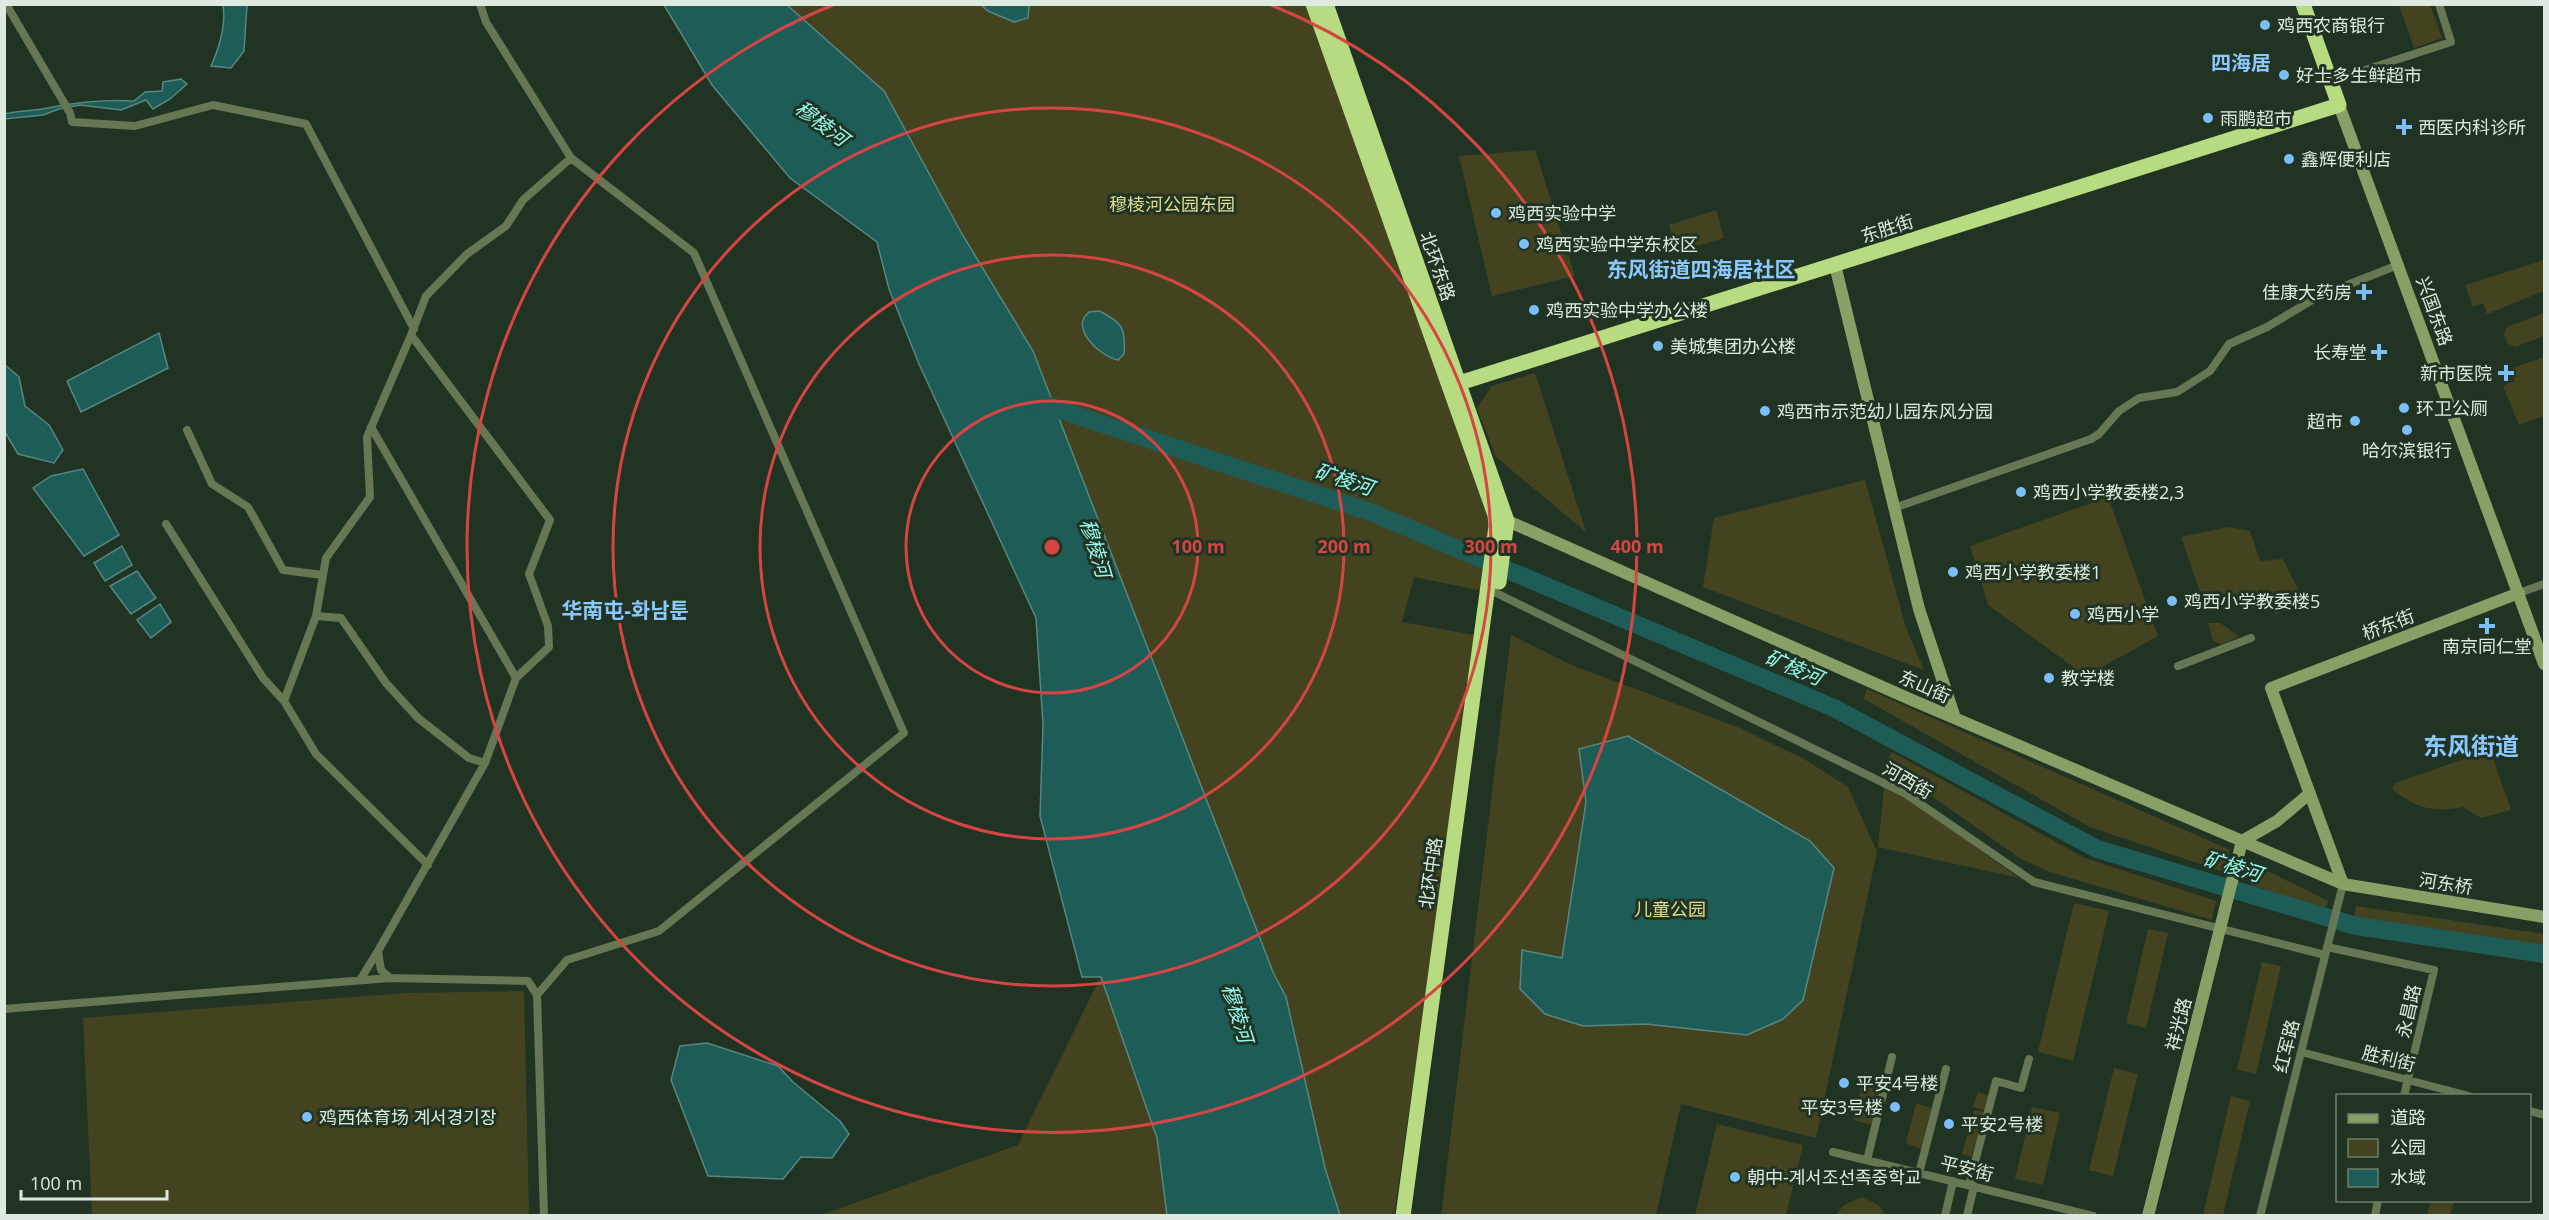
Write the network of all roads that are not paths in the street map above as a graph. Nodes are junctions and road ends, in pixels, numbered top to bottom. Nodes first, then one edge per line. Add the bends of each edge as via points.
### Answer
1 (6, 4) edge
2 (480, 4) edge
3 (1312, 4) edge
4 (1326, 4) edge
5 (2303, 4) edge
6 (2439, 4) edge
7 (2331, 81) junction
8 (2339, 105) junction
9 (571, 158) junction
10 (1835, 265) junction
11 (2398, 265) junction
12 (412, 332) junction
13 (1453, 385) junction
14 (371, 427) junction
15 (187, 430) dead end
16 (1894, 508) junction
17 (1501, 518) junction
18 (166, 524) dead end
19 (1500, 538) joint
20 (323, 575) junction
21 (2544, 584) edge
22 (1493, 591) junction
23 (2518, 593) junction
24 (316, 616) junction
25 (2251, 638) dead end
26 (2544, 664) edge
27 (2178, 666) dead end
28 (516, 678) junction
29 (284, 700) junction
30 (1955, 718) junction
31 (485, 763) junction
32 (2309, 794) junction
33 (2242, 841) junction
34 (428, 865) junction
35 (2342, 888) junction
36 (2544, 917) edge
37 (2220, 930) junction
38 (378, 951) junction
39 (2326, 952) junction
40 (390, 978) junction
41 (360, 980) junction
42 (537, 995) junction
43 (4, 1009) edge
44 (2301, 1052) junction
45 (1892, 1057) dead end
46 (2029, 1059) dead end
47 (1946, 1070) dead end
48 (2408, 1080) junction
49 (2404, 1094) edge
50 (2465, 1094) edge
51 (1833, 1152) dead end
52 (1867, 1160) junction
53 (1919, 1173) junction
54 (1953, 1181) junction
55 (1972, 1186) junction
56 (544, 1215) edge
57 (1403, 1215) edge
58 (1413, 1215) edge
59 (1945, 1215) edge
60 (1967, 1215) edge
61 (2093, 1215) edge
62 (2148, 1215) edge
63 (2260, 1215) edge

1 - 12 street via 72,122 135,126 213,105 306,124
2 - 9 street via 486,22
3 - 13 highway, 北环东路
4 - 13 highway, 北环东路
5 - 7 highway, 兴国东路
6 - 7 street via 2451,42
7 - 8 highway, 兴国东路
8 - 10 highway, 东胜街
8 - 11 main road, 兴国东路
9 - 12 street via 523,200 506,226 467,254 426,296
9 - 42 street via 694,253 904,733 659,931 567,960
10 - 13 highway, 东胜街
10 - 16 main road
11 - 16 street via 2319,296 2229,344 2210,371 2177,392 2139,398 2118,411 2091,439
11 - 23 main road, 兴国东路
12 - 14 street
12 - 28 street via 550,520 530,574 548,626 549,647
13 - 17 highway, 北环东路
14 - 20 street via 367,437 369,497 326,558
14 - 28 street
15 - 20 street via 212,484 249,507 283,570
16 - 30 main road via 1919,609
17 - 19 highway, 北环东路
17 - 30 main road, 东山街
18 - 29 street via 263,678
19 - 22 highway, 北环中路
20 - 24 street
21 - 23 street
22 - 37 street, 河西街 via 1906,794 2034,882
22 - 57 highway, 北环中路
22 - 58 highway, 北环中路
23 - 26 main road, 兴国东路
23 - 32 main road, 桥东街 via 2271,688
24 - 29 street
24 - 31 street via 342,618 386,683 418,718 469,758
25 - 27 street
28 - 31 street
29 - 34 street via 316,754
30 - 33 main road, 东山街
31 - 34 street
32 - 33 main road via 2277,821
32 - 35 main road
33 - 35 main road, 东山街
33 - 37 main road, 祥光路
34 - 38 street
35 - 36 main road, 河东桥
35 - 39 street, 红军路
37 - 39 street, 河西街
37 - 62 main road, 祥光路
38 - 40 street via 381,970
38 - 41 street
39 - 44 street, 红军路
39 - 48 street, 永昌路 via 2434,970
40 - 41 street
40 - 42 street via 528,981
41 - 43 street
42 - 56 street
44 - 48 street, 胜利街
44 - 63 street, 红军路
45 - 52 street
46 - 55 street via 2021,1088 1996,1082
47 - 53 street
48 - 49 street, 永昌路
48 - 50 street, 胜利街
51 - 52 street, 平安街
52 - 53 street, 平安街
53 - 54 street, 平安街
54 - 55 street, 平安街
54 - 59 street
55 - 60 street
55 - 61 street, 平安街

